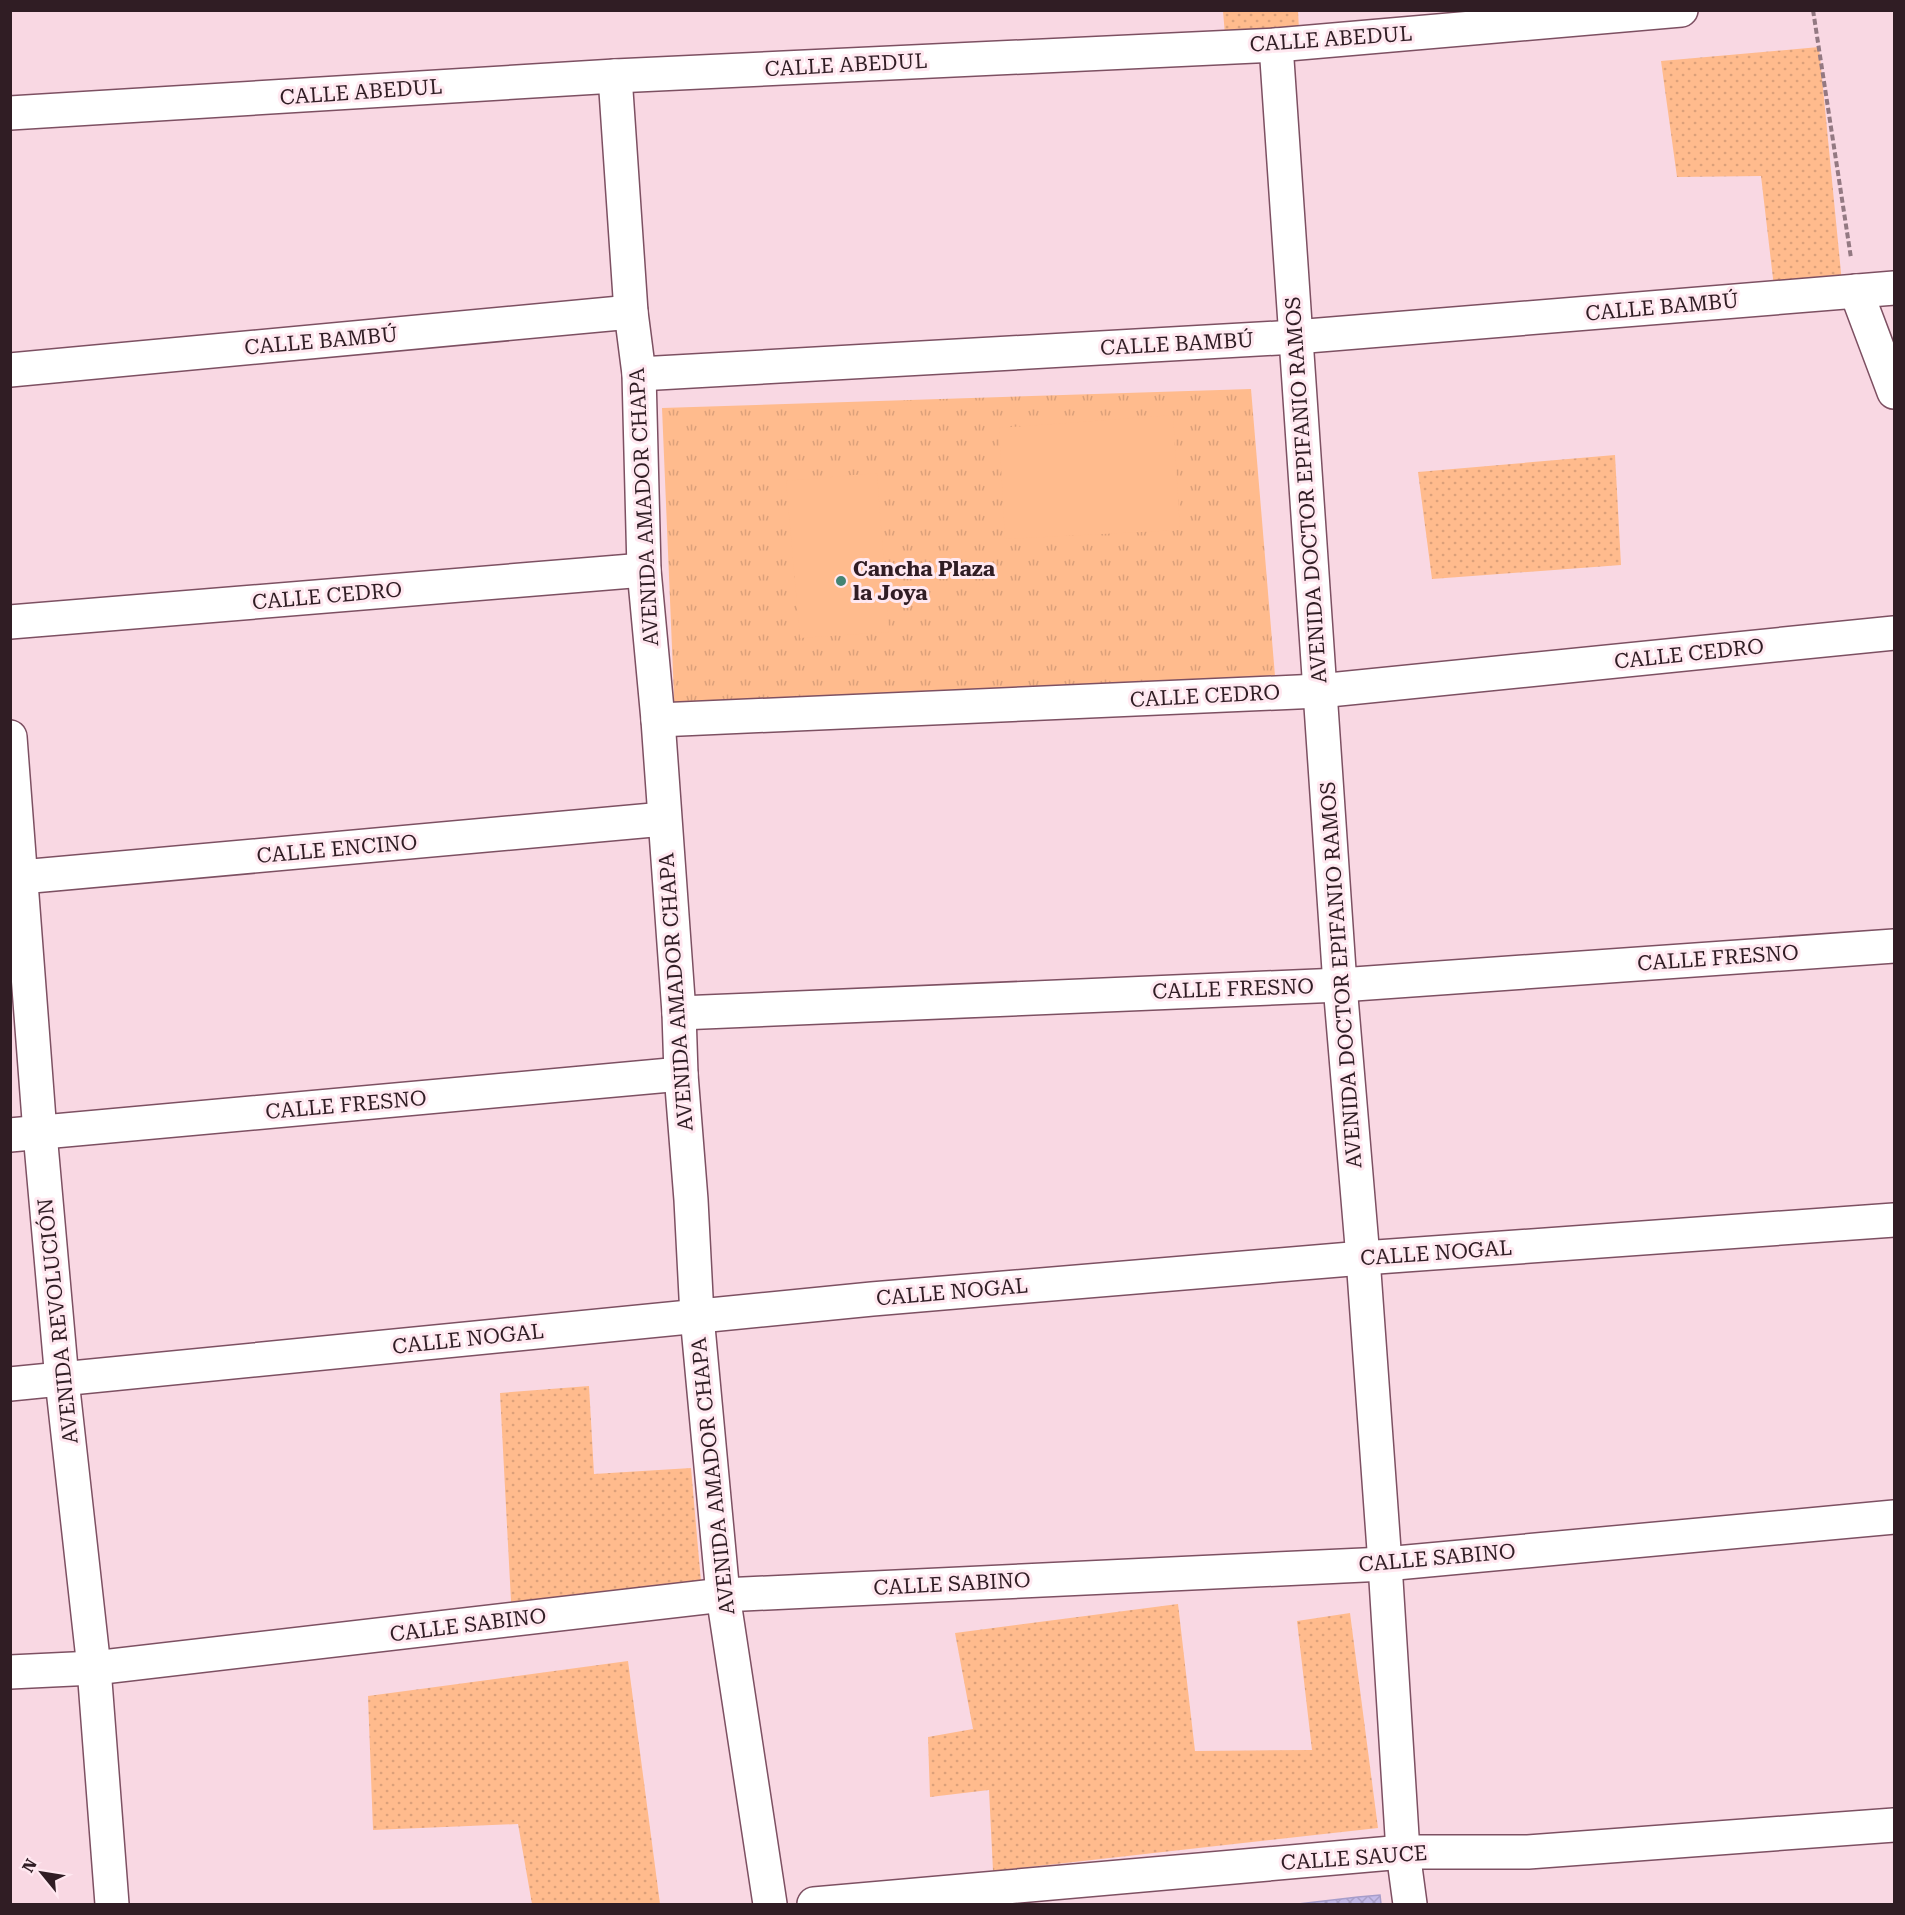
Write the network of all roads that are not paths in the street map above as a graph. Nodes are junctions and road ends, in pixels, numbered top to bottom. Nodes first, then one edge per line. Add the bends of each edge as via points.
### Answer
1 (1681, 10) edge
2 (1276, 45) junction
3 (615, 76) junction
4 (10, 113) edge
5 (1894, 288) edge
6 (1856, 291) junction
7 (632, 312) junction
8 (1295, 338) junction
9 (10, 370) edge
10 (639, 374) junction
11 (1894, 392) edge
12 (644, 570) junction
13 (10, 622) edge
14 (1894, 633) edge
15 (1319, 691) junction
16 (658, 720) junction
17 (10, 737) edge
18 (664, 819) junction
19 (16, 878) edge
20 (1894, 946) edge
21 (1340, 985) junction
22 (679, 1013) junction
23 (681, 1074) junction
24 (25, 1134) edge
25 (1894, 1220) edge
26 (1364, 1258) junction
27 (697, 1316) junction
28 (62, 1380) junction
29 (10, 1384) edge
30 (1894, 1517) edge
31 (1385, 1564) junction
32 (723, 1595) junction
33 (94, 1668) junction
34 (10, 1672) edge
35 (1894, 1825) edge
36 (1403, 1852) junction
37 (112, 1905) edge
38 (770, 1905) edge
39 (814, 1905) edge
40 (1410, 1905) edge

1 - 2 street, CALLE ABEDUL
2 - 3 street, CALLE ABEDUL
2 - 8 street, AVENIDA DOCTOR EPIFANIO RAMOS
3 - 4 street, CALLE ABEDUL
3 - 7 street, AVENIDA AMADOR CHAPA
5 - 6 street, CALLE BAMBÚ
6 - 8 street, CALLE BAMBÚ
6 - 11 street
7 - 9 street, CALLE BAMBÚ
7 - 10 street, AVENIDA AMADOR CHAPA
8 - 10 street, CALLE BAMBÚ
8 - 15 street, AVENIDA DOCTOR EPIFANIO RAMOS
10 - 12 street, AVENIDA AMADOR CHAPA
12 - 13 street, CALLE CEDRO
12 - 16 street, AVENIDA AMADOR CHAPA
14 - 15 street, CALLE CEDRO
15 - 16 street, CALLE CEDRO
15 - 21 street, AVENIDA DOCTOR EPIFANIO RAMOS
16 - 18 street, AVENIDA AMADOR CHAPA
17 - 19 street, AVENIDA REVOLUCIÓN
18 - 19 street, CALLE ENCINO
18 - 22 street, AVENIDA AMADOR CHAPA
19 - 24 street, AVENIDA REVOLUCIÓN
20 - 21 street, CALLE FRESNO
21 - 22 street, CALLE FRESNO
21 - 26 street, AVENIDA DOCTOR EPIFANIO RAMOS
22 - 23 street, AVENIDA AMADOR CHAPA
23 - 24 street, CALLE FRESNO
23 - 27 street, AVENIDA AMADOR CHAPA
24 - 28 street, AVENIDA REVOLUCIÓN
25 - 26 street, CALLE NOGAL
26 - 27 street, CALLE NOGAL
26 - 31 street, AVENIDA DOCTOR EPIFANIO RAMOS
27 - 28 street, CALLE NOGAL
27 - 32 street, AVENIDA AMADOR CHAPA
28 - 29 street, CALLE NOGAL
28 - 33 street, AVENIDA REVOLUCIÓN
30 - 31 street, CALLE SABINO
31 - 32 street, CALLE SABINO
31 - 36 street, AVENIDA DOCTOR EPIFANIO RAMOS
32 - 33 street, CALLE SABINO
32 - 38 street, AVENIDA AMADOR CHAPA
33 - 34 street, CALLE SABINO
33 - 37 street, AVENIDA REVOLUCIÓN
35 - 36 street, CALLE SAUCE via 1528,1852
36 - 39 street, CALLE SAUCE
36 - 40 street, AVENIDA DOCTOR EPIFANIO RAMOS

